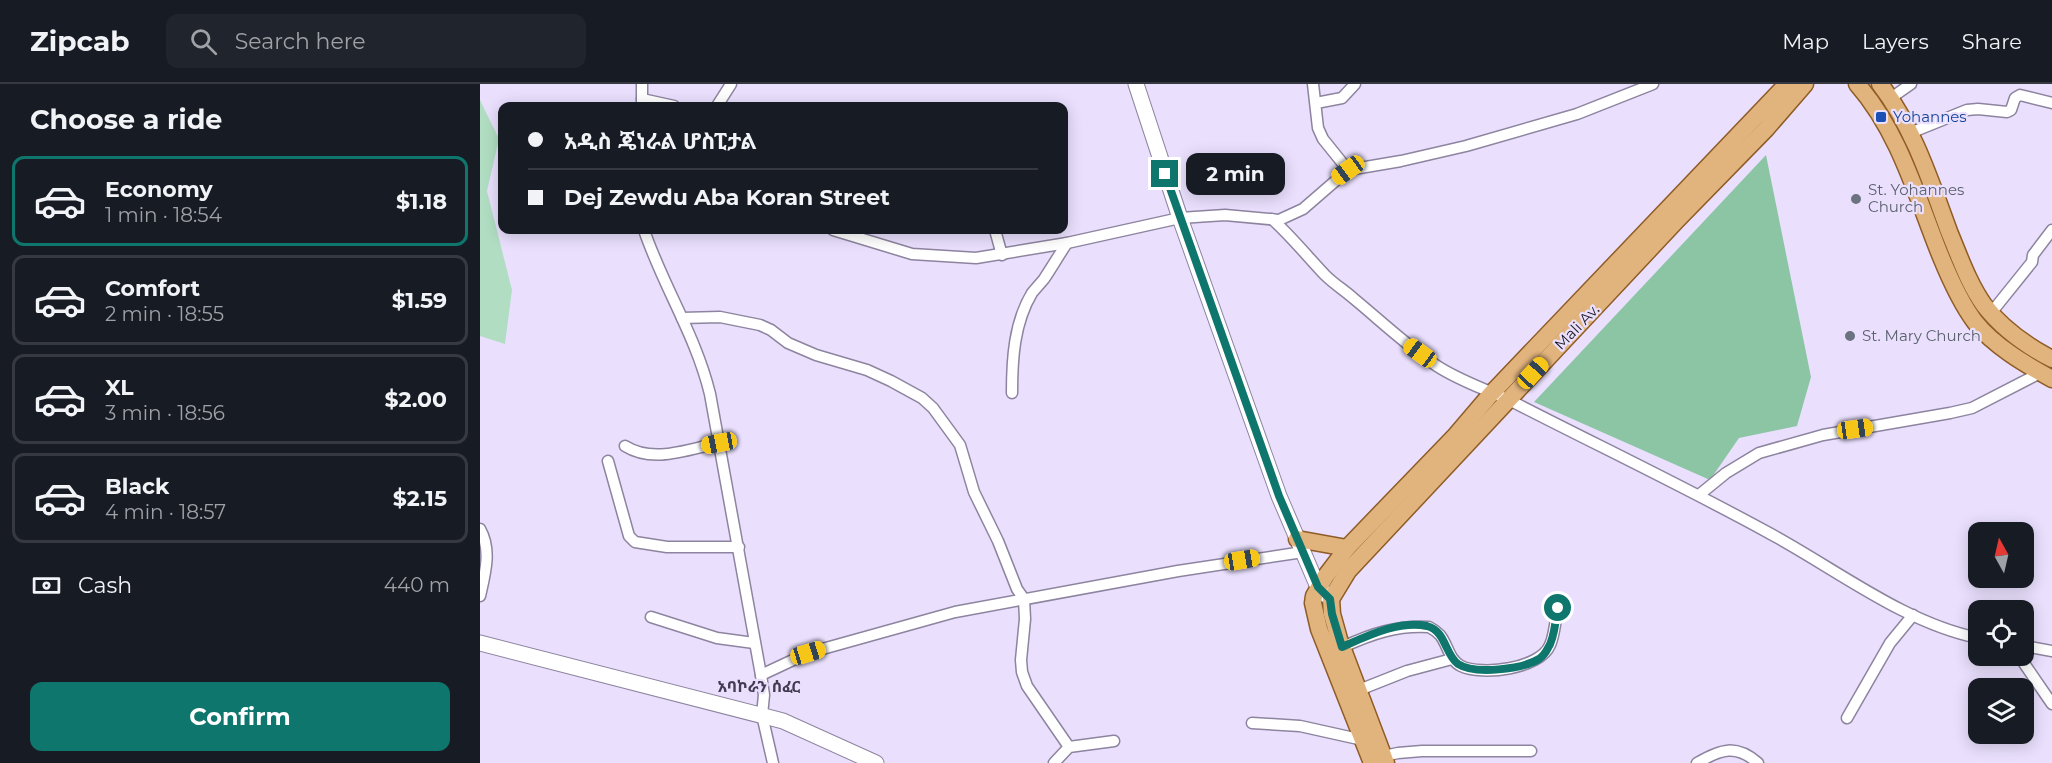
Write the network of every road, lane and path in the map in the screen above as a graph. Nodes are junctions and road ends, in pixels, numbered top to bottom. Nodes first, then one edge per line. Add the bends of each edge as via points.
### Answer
1 (642, 84) edge
2 (731, 84) edge
3 (1136, 84) edge
4 (1313, 84) edge
5 (1355, 84) edge
6 (1653, 84) edge
7 (1787, 84) edge
8 (1805, 84) edge
9 (1857, 84) edge
10 (1880, 84) edge
11 (1911, 84) edge
12 (1891, 98) junction
13 (642, 102) edge
14 (720, 102) edge
15 (1316, 103) junction
16 (2052, 103) edge
17 (1761, 123) junction
18 (1910, 133) junction
19 (1348, 170) junction
20 (1180, 218) junction
21 (1275, 220) junction
22 (2052, 230) edge
23 (646, 234) edge
24 (846, 234) edge
25 (996, 234) edge
26 (1067, 243) junction
27 (1002, 255) junction
28 (1991, 313) junction
29 (682, 318) junction
30 (2052, 359) edge
31 (2046, 376) edge
32 (1012, 393) dead end
33 (1491, 394) junction
34 (1508, 399) junction
35 (719, 443) junction
36 (625, 446) dead end
37 (608, 460) dead end
38 (1699, 495) junction
39 (480, 529) edge
40 (1300, 546) junction
41 (739, 548) junction
42 (1347, 548) junction
43 (1318, 587) junction
44 (480, 596) edge
45 (1024, 598) junction
46 (1330, 599) junction
47 (1558, 608) dead end
48 (1913, 615) junction
49 (651, 617) dead end
50 (1968, 637) edge
51 (480, 643) edge
52 (754, 643) junction
53 (1342, 647) junction
54 (2034, 648) edge
55 (2052, 651) edge
56 (1452, 659) junction
57 (2026, 666) edge
58 (761, 675) junction
59 (1359, 690) junction
60 (2052, 704) edge
61 (762, 715) junction
62 (1847, 718) dead end
63 (1252, 723) dead end
64 (1363, 740) junction
65 (1114, 741) dead end
66 (1069, 747) junction
67 (1531, 751) dead end
68 (1378, 760) edge
69 (773, 763) edge
70 (876, 763) edge
71 (1054, 763) edge
72 (1697, 763) edge
73 (1758, 763) edge

1 - 13 street
2 - 14 street
3 - 20 main road
4 - 15 street
5 - 15 street via 1342,98
6 - 19 street via 1547,123 1435,154
7 - 17 main road, Mali Av.
8 - 17 main road, Mali Av.
9 - 31 main road via 1893,137 1963,304 2000,346
10 - 12 main road
11 - 12 street
12 - 18 main road
15 - 19 street via 1323,139
16 - 18 street via 2020,95 2007,112 1967,110
17 - 33 main road, Mali Av.
17 - 34 main road, Mali Av.
18 - 28 main road via 1964,268
19 - 21 street via 1303,210
20 - 21 street via 1226,215
20 - 26 street
20 - 40 main road
21 - 33 street via 1334,283 1402,341 1446,371
22 - 28 street
23 - 29 street
24 - 27 street via 912,254 956,258
25 - 27 street
26 - 27 street
26 - 32 street via 1025,307 1012,358
28 - 30 main road
29 - 35 street via 703,367
29 - 45 street via 720,317 760,325 788,343 867,370 922,398 960,445 974,492
31 - 38 street via 1972,408 1823,435 1759,453
33 - 34 street
33 - 42 main road, Mali Av.
34 - 38 street
34 - 46 main road, Mali Av. via 1348,571
35 - 36 street via 654,456
35 - 41 street
37 - 41 street via 629,536 635,542 667,547
38 - 48 street
39 - 44 street via 487,561
40 - 42 main road
40 - 43 main road
40 - 45 street
41 - 52 street
42 - 43 main road, Mali Av.
43 - 46 main road
43 - 64 main road via 1313,603 1317,622
45 - 58 street via 840,643
45 - 66 street via 1022,672 1032,694
46 - 53 main road
47 - 56 street via 1550,646 1540,658 1519,666 1478,670 1460,666
48 - 50 street
48 - 62 street via 1890,643
49 - 52 street via 717,638
51 - 61 main road
52 - 58 street
53 - 56 street via 1394,628 1429,627 1440,635
53 - 59 main road
54 - 55 street
56 - 59 street
57 - 60 street
58 - 61 street
59 - 68 main road
61 - 69 street
61 - 70 main road
63 - 64 street via 1300,726
64 - 68 main road
65 - 66 street
66 - 71 street
67 - 68 street via 1422,751
72 - 73 street via 1718,753 1737,751 1745,752

